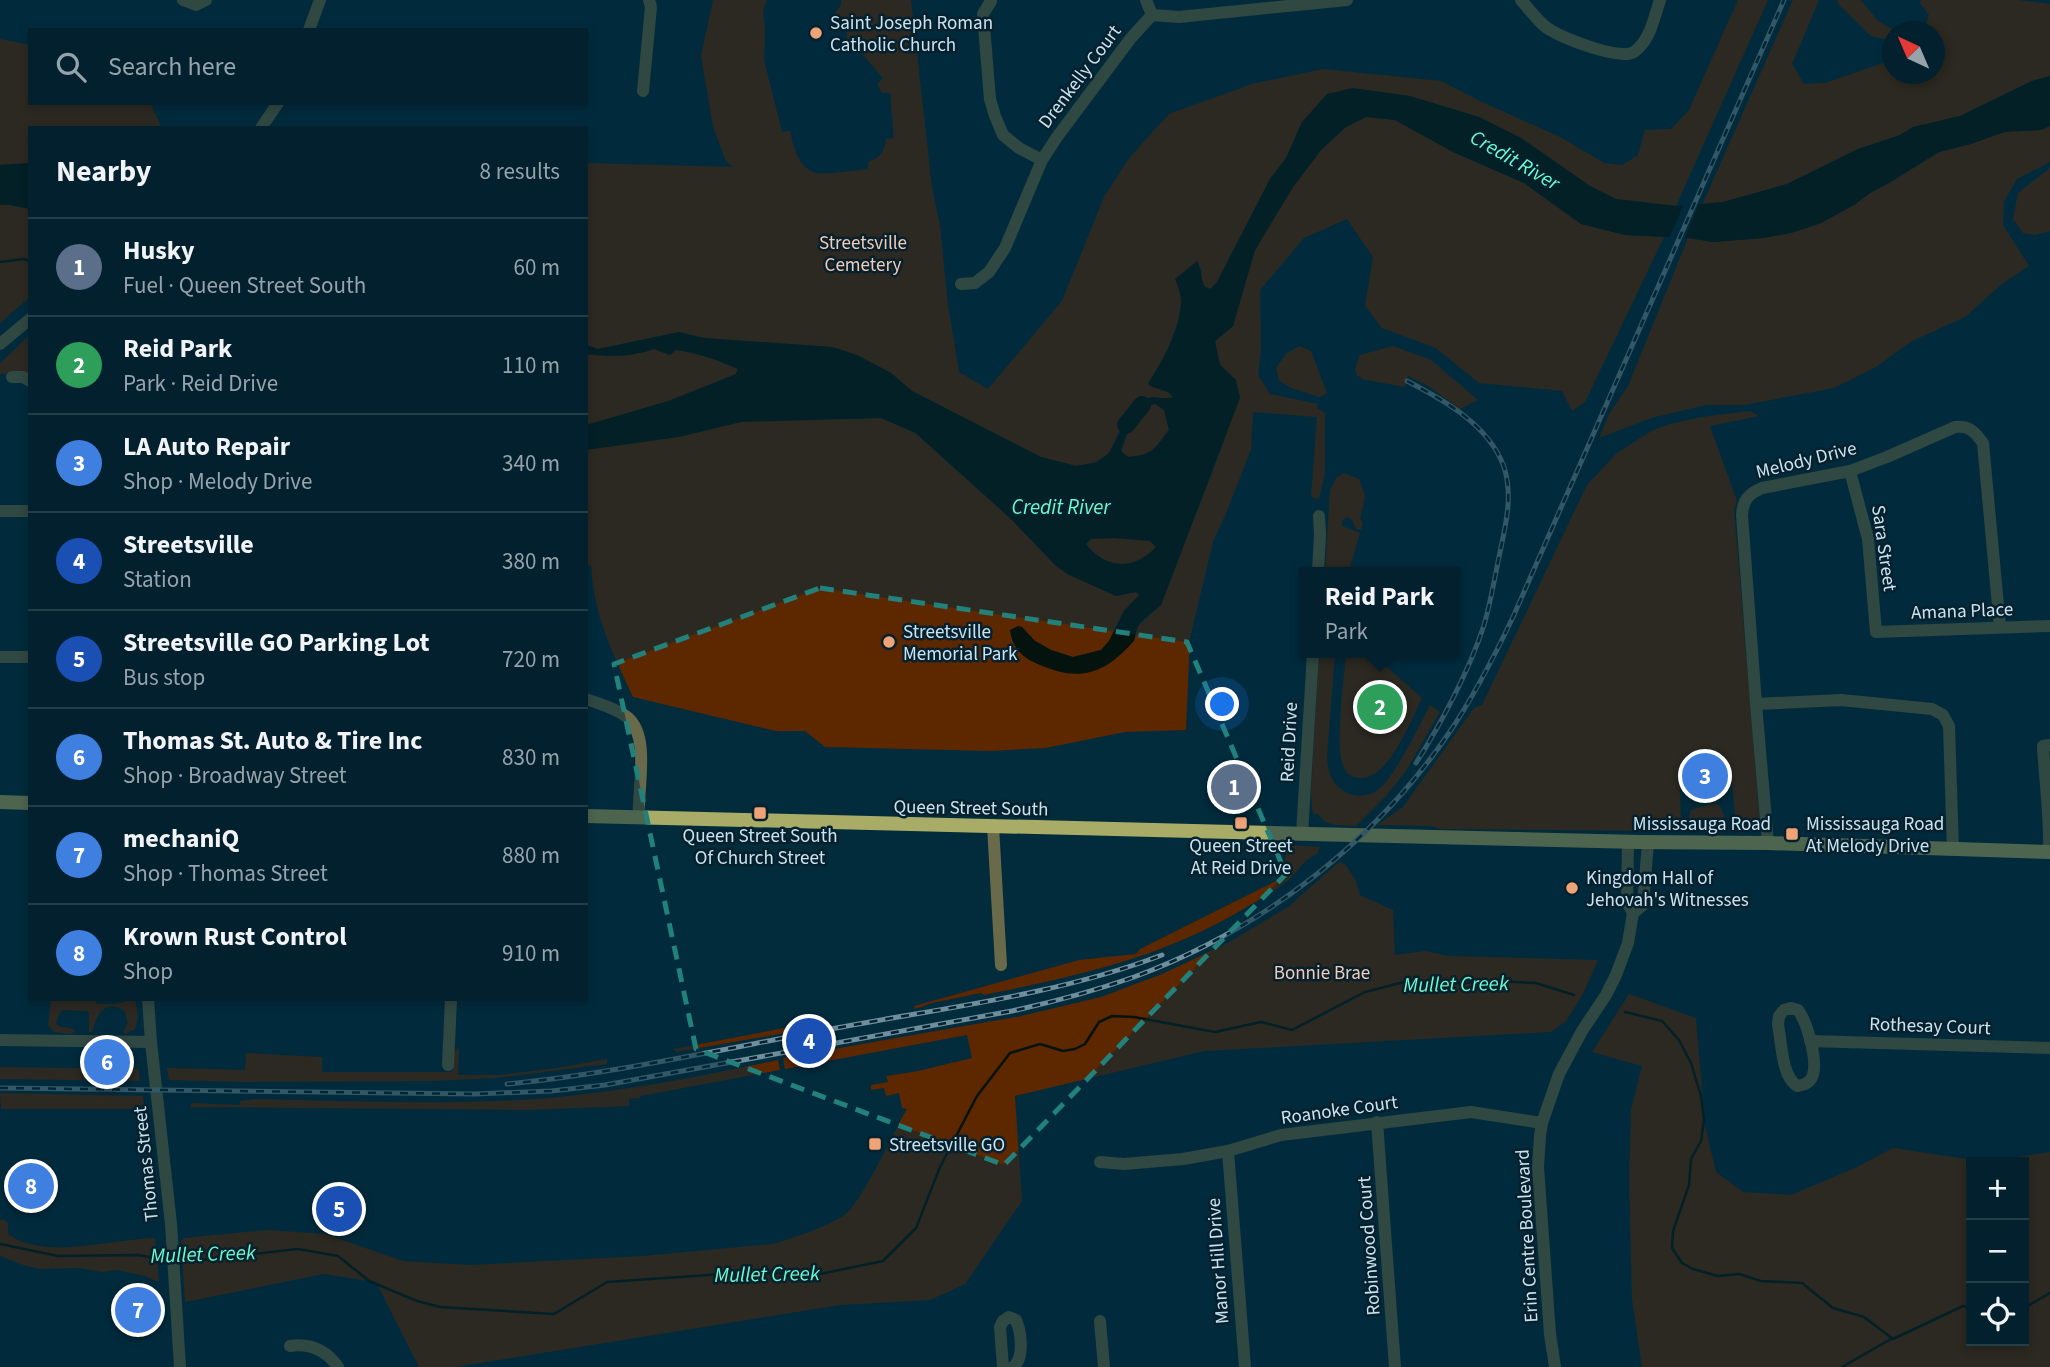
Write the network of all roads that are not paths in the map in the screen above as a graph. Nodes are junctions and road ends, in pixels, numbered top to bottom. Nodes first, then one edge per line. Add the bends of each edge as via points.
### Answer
1 (183, 0) edge
2 (206, 0) edge
3 (320, 0) edge
4 (649, 0) edge
5 (1347, 0) edge
6 (1521, 0) edge
7 (1660, 0) edge
8 (991, 1) edge
9 (1150, 5) edge
10 (310, 28) edge
11 (643, 91) dead end
12 (277, 105) edge
13 (262, 126) edge
14 (1042, 160) junction
15 (961, 284) dead end
16 (28, 321) edge
17 (0, 344) edge
18 (12, 377) dead end
19 (28, 380) edge
20 (1850, 471) junction
21 (28, 510) edge
22 (0, 511) edge
23 (1319, 516) dead end
24 (1318, 567) edge
25 (2050, 626) edge
26 (2000, 627) junction
27 (1876, 632) joint
28 (0, 657) edge
29 (28, 657) edge
30 (1313, 658) edge
31 (588, 700) edge
32 (1756, 704) junction
33 (2050, 746) edge
34 (0, 802) edge
35 (28, 803) edge
36 (588, 816) edge
37 (639, 817) junction
38 (993, 827) junction
39 (1302, 834) junction
40 (1354, 834) joint
41 (1628, 842) junction
42 (1648, 842) junction
43 (1768, 843) junction
44 (1953, 849) junction
45 (2050, 852) edge
46 (1633, 913) junction
47 (1001, 965) dead end
48 (148, 1001) edge
49 (451, 1001) edge
50 (0, 1040) edge
51 (1810, 1041) junction
52 (150, 1042) junction
53 (2050, 1048) edge
54 (448, 1065) dead end
55 (1377, 1122) junction
56 (1542, 1124) junction
57 (1228, 1152) junction
58 (1100, 1162) dead end
59 (1100, 1321) dead end
60 (290, 1346) dead end
61 (180, 1367) edge
62 (338, 1367) edge
63 (1003, 1367) edge
64 (1013, 1367) edge
65 (1104, 1367) edge
66 (1245, 1367) edge
67 (1395, 1367) edge
68 (1555, 1367) edge

1 - 2 street via 196,5
3 - 10 street
4 - 11 street
5 - 9 street, Drenkelly Court via 1179,17
6 - 7 street via 1550,30 1624,56 1648,37
8 - 14 street via 983,14 995,117 1003,135
9 - 14 street, Drenkelly Court
12 - 13 street
14 - 15 street, Drenkelly Court via 1000,256 975,283
16 - 17 street
18 - 19 street
20 - 26 street, Melody Drive via 1955,426 1971,429 1983,443
20 - 27 street, Sara Street via 1868,539
20 - 32 street, Melody Drive via 1762,488 1743,503
21 - 22 street
23 - 24 street
25 - 26 street, Amana Place
26 - 27 street, Amana Place
28 - 29 street
30 - 39 street, Reid Drive
31 - 37 street via 623,714 636,727 640,741
32 - 43 street, Melody Drive
32 - 44 street via 1841,700 1932,709 1943,715 1949,726
33 - 45 street via 2043,746
34 - 35 main road
36 - 37 main road, Queen Street South
37 - 38 main road, Queen Street South
38 - 39 main road, Queen Street South
38 - 47 street
39 - 40 main road, Queen Street South
40 - 41 main road, Mississauga Road
41 - 42 main road, Mississauga Road
41 - 46 street, Erin Centre Boulevard via 1627,902
42 - 43 main road, Mississauga Road
42 - 46 street, Erin Centre Boulevard via 1643,905
43 - 44 main road, Mississauga Road
44 - 45 main road, Mississauga Road
46 - 56 street, Erin Centre Boulevard via 1616,975 1559,1074
48 - 52 street, Thomas Street
49 - 54 street
50 - 52 street
51 - 51 street via 1798,1010 1784,1010 1778,1025 1787,1073 1797,1086 1805,1085 1815,1069
51 - 53 street, Rothesay Court
52 - 61 street, Thomas Street via 173,1248
55 - 56 street, Roanoke Court via 1471,1112
55 - 57 street, Roanoke Court via 1281,1135
55 - 67 street, Robinwood Court
56 - 68 street, Erin Centre Boulevard via 1538,1167
57 - 58 street, Roanoke Court
57 - 66 street, Manor Hill Drive
59 - 65 street
60 - 62 street via 324,1352
63 - 64 street via 1000,1326 1009,1317 1019,1327 1021,1354

